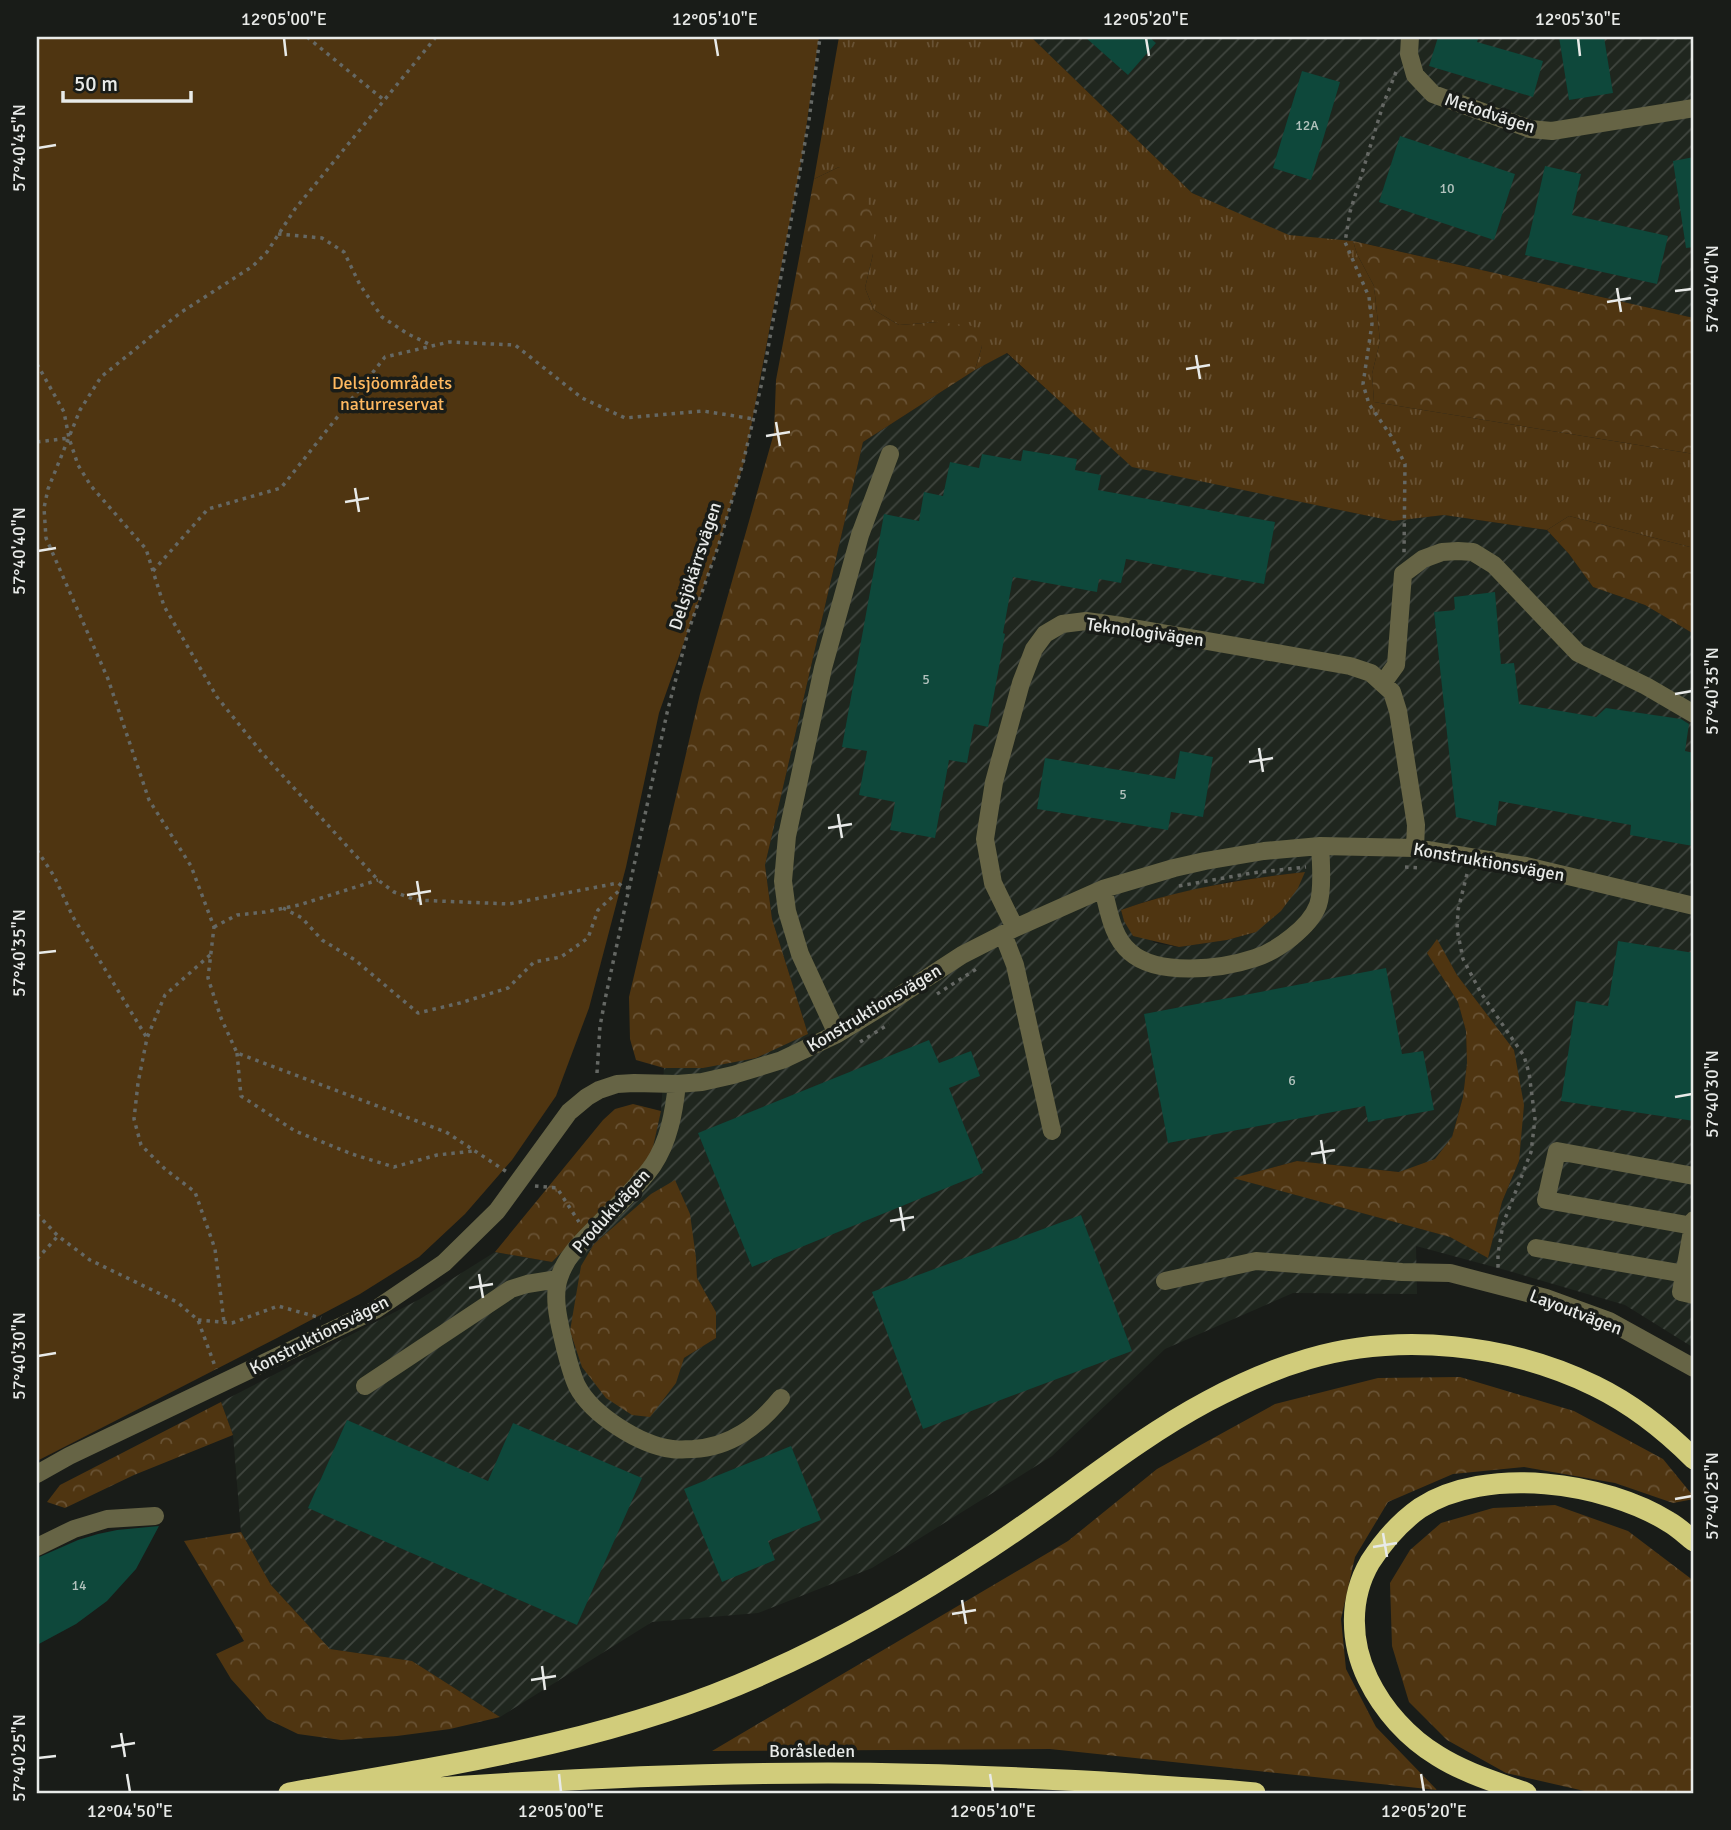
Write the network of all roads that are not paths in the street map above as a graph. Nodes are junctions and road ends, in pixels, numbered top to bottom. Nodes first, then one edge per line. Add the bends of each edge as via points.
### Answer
1 (1410, 37) edge
2 (1694, 108) edge
3 (890, 454) dead end
4 (1383, 683) junction
5 (1694, 714) edge
6 (1320, 846) junction
7 (1415, 848) junction
8 (1103, 890) junction
9 (1694, 906) edge
10 (1009, 931) junction
11 (837, 1034) junction
12 (677, 1084) junction
13 (1052, 1131) dead end
14 (1694, 1175) edge
15 (1694, 1223) edge
16 (1692, 1246) edge
17 (1536, 1248) dead end
18 (1685, 1274) junction
19 (558, 1279) junction
20 (1165, 1281) dead end
21 (1694, 1295) edge
22 (1694, 1368) edge
23 (365, 1386) dead end
24 (781, 1398) dead end
25 (1694, 1458) edge
26 (37, 1474) edge
27 (155, 1516) dead end
28 (1694, 1541) edge
29 (37, 1546) edge
30 (289, 1793) edge
31 (369, 1793) edge
32 (1255, 1793) edge
33 (1526, 1793) edge

1 - 2 street, Metodvägen via 1415,75 1433,93 1530,129 1552,131
3 - 11 street via 860,535 823,668 787,836 783,881 787,911
4 - 5 street via 1396,665 1403,574 1442,552 1473,552 1494,565 1577,653
4 - 7 street via 1392,692 1398,711 1416,825
4 - 10 street, Teknologivägen via 1350,666 1122,626 1086,621 1062,624 1045,634 1021,682 994,782 985,839
6 - 7 street, Konstruktionsvägen
6 - 8 street, Konstruktionsvägen via 1205,861
6 - 8 street via 1319,903 1306,926 1256,958 1184,970 1155,965 1131,953 1117,937
7 - 9 street, Konstruktionsvägen via 1526,866
8 - 10 street, Konstruktionsvägen
10 - 11 street, Konstruktionsvägen via 962,955
10 - 13 street, Teknologivägen
11 - 12 street, Konstruktionsvägen via 757,1068
12 - 19 street, Produktvägen via 671,1124 654,1164 573,1250
12 - 26 street, Konstruktionsvägen via 617,1084 587,1097 569,1112 497,1211 444,1263 374,1310
14 - 15 street via 1557,1151 1546,1200
15 - 16 street
16 - 18 street
17 - 18 street
18 - 21 street via 1681,1292
19 - 23 street via 511,1289
19 - 24 street, Produktvägen via 560,1327 578,1387 601,1415 649,1444 672,1449 726,1442 766,1417
20 - 22 street, Layoutvägen via 1256,1261 1450,1273 1546,1298 1609,1321
25 - 30 highway via 1638,1411 1595,1386 1521,1359 1445,1346 1402,1345 1307,1359 1209,1400 910,1597 758,1676 595,1734
27 - 29 street via 107,1519
28 - 33 highway via 1670,1522 1618,1499 1525,1482 1443,1497 1420,1508 1381,1545 1357,1592 1354,1613 1360,1663 1372,1688 1409,1734 1438,1756
31 - 32 highway, Boråsleden via 636,1776 830,1773 1023,1778

